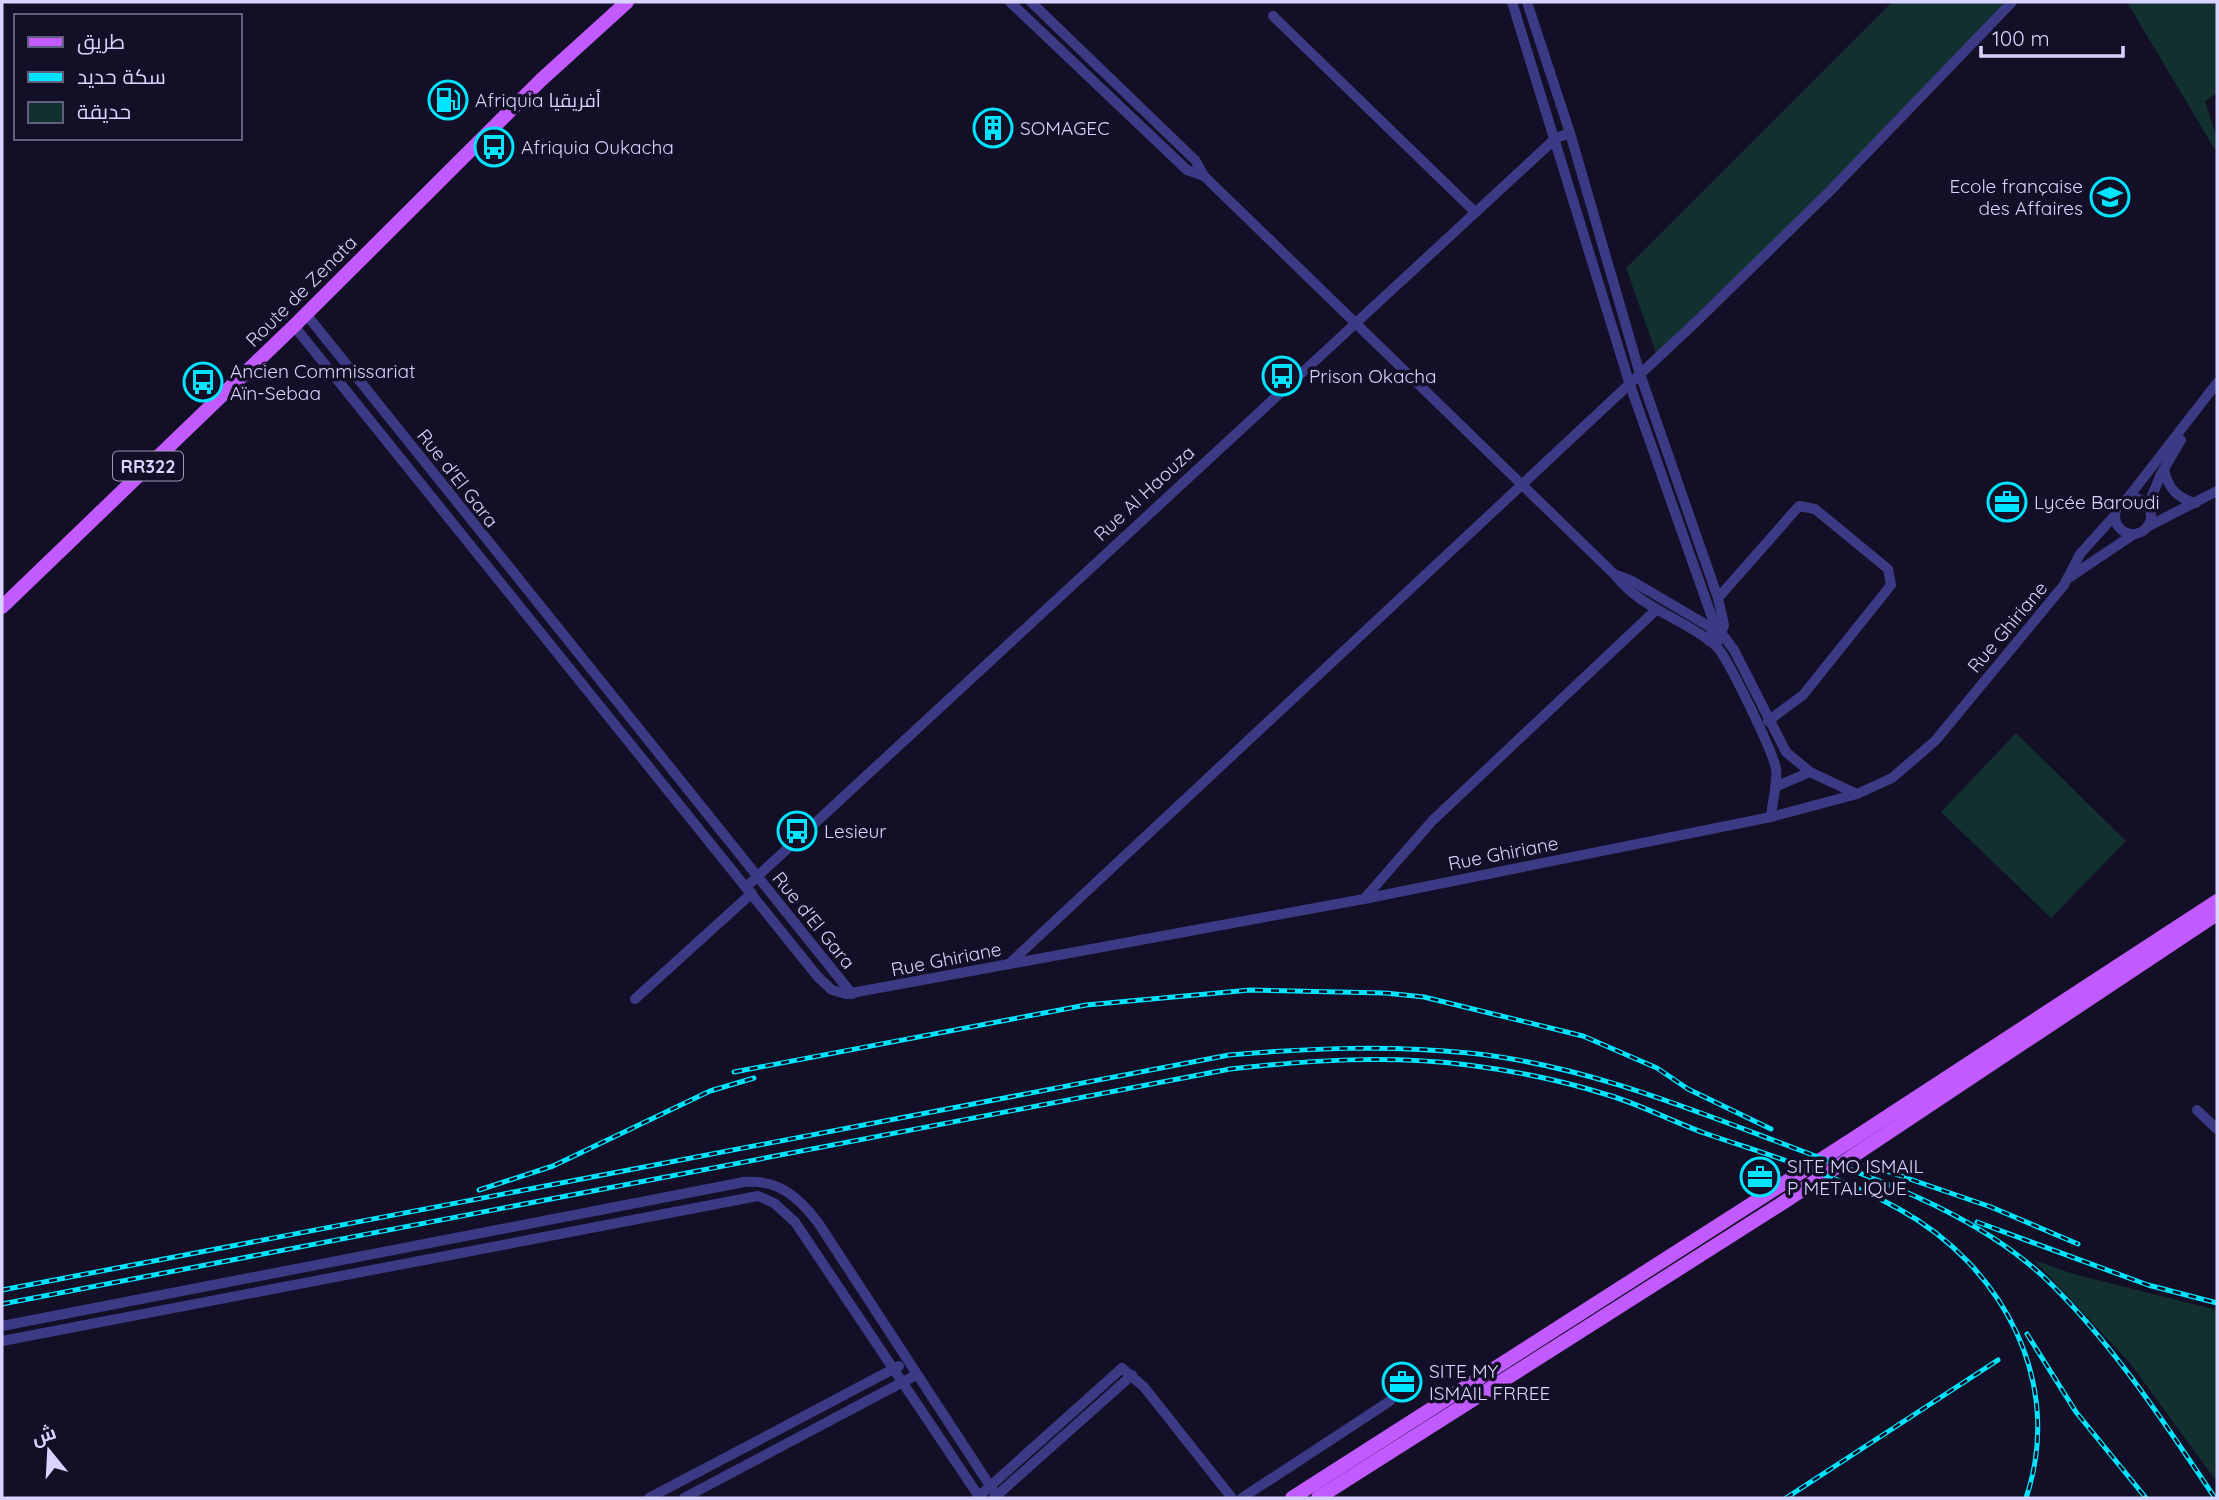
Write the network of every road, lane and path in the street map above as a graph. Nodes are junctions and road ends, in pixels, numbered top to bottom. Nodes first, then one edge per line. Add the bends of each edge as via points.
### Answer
1 (627, 2) edge
2 (1010, 2) edge
3 (1031, 2) edge
4 (1512, 2) edge
5 (1527, 2) edge
6 (2012, 2) edge
7 (1273, 16) dead end
8 (1570, 133) junction
9 (1556, 138) junction
10 (1204, 176) junction
11 (1475, 212) junction
12 (306, 314) junction
13 (1357, 323) junction
14 (294, 326) junction
15 (1640, 374) junction
16 (2217, 383) edge
17 (1630, 385) junction
18 (2217, 394) edge
19 (2164, 469) junction
20 (1522, 486) junction
21 (2217, 491) edge
22 (450, 496) junction
23 (2127, 499) junction
24 (2196, 503) junction
25 (438, 507) junction
26 (2149, 508) junction
27 (2183, 509) junction
28 (2115, 515) junction
29 (2147, 527) junction
30 (2134, 534) junction
31 (1615, 575) junction
32 (2070, 577) junction
33 (1718, 598) junction
34 (2, 607) edge
35 (1656, 610) junction
36 (1718, 631) junction
37 (1713, 643) junction
38 (1768, 722) junction
39 (1810, 772) junction
40 (1775, 787) junction
41 (1857, 794) junction
42 (1771, 817) junction
43 (757, 877) junction
44 (749, 889) junction
45 (1364, 899) junction
46 (2217, 901) edge
47 (2217, 914) edge
48 (1007, 965) junction
49 (852, 995) junction
50 (635, 999) dead end
51 (2197, 1110) dead end
52 (2217, 1129) edge
53 (795, 1197) junction
54 (784, 1210) junction
55 (2, 1326) edge
56 (2, 1341) edge
57 (908, 1362) junction
58 (893, 1369) junction
59 (1132, 1374) junction
60 (916, 1375) junction
61 (902, 1382) junction
62 (1390, 1401) dead end
63 (939, 1411) junction
64 (926, 1419) junction
65 (989, 1485) junction
66 (978, 1497) edge
67 (996, 1497) edge
68 (649, 1498) edge
69 (684, 1498) edge
70 (1232, 1498) edge
71 (1242, 1498) edge
72 (1292, 1498) edge
73 (1318, 1498) edge

1 - 12 main road, Route de Zenata / RR322 via 541,80
2 - 10 street via 1188,170
3 - 10 street via 1195,160
4 - 9 street
5 - 8 street
6 - 15 street via 1830,191
7 - 11 street
8 - 9 street, Rue Al Haouza
8 - 15 street
9 - 11 street, Rue Al Haouza
9 - 17 street
10 - 13 street
11 - 13 street, Rue Al Haouza
12 - 14 main road, Route de Zenata / RR322
12 - 22 street, Rue d'El Gara
13 - 20 street
13 - 43 street, Rue Al Haouza
14 - 25 street, Rue d'El Gara
14 - 34 main road, Route de Zenata / RR322
15 - 17 street
15 - 33 street
16 - 23 street
17 - 20 street
17 - 36 street
18 - 19 street
19 - 24 street via 2176,494
19 - 26 street
20 - 31 street
20 - 48 street
21 - 24 street
22 - 25 street
22 - 43 street, Rue d'El Gara
23 - 26 street via 2141,500
23 - 28 street
24 - 27 street
25 - 44 street, Rue d'El Gara
26 - 27 street
26 - 29 street
27 - 29 street
28 - 30 street via 2120,529
28 - 32 street, Rue Ghiriane via 2080,554
29 - 30 street
30 - 32 street, Rue Ghiriane
31 - 35 street via 1627,591
31 - 36 street
32 - 41 street, Rue Ghiriane via 1917,759 1892,778
33 - 36 street via 1724,622
33 - 38 street via 1799,506 1815,509 1888,569 1892,585 1803,695
35 - 37 street
35 - 45 street via 1432,821
36 - 37 street
36 - 38 street via 1734,650
37 - 40 street via 1727,662 1773,759
38 - 39 street via 1786,751
39 - 40 street
39 - 41 street
40 - 42 street
41 - 42 street, Rue Ghiriane
42 - 45 street, Rue Ghiriane
43 - 44 street, Rue Al Haouza
43 - 49 street, Rue d'El Gara
44 - 49 street, Rue d'El Gara via 824,984
44 - 50 street, Rue Al Haouza
45 - 48 street, Rue Ghiriane
46 - 72 main road
47 - 73 main road via 1795,1195
48 - 49 street, Rue Ghiriane
51 - 52 street
53 - 54 street
53 - 55 street via 770,1183 744,1182
53 - 57 street via 819,1224
54 - 56 street via 768,1199 748,1196
54 - 58 street
57 - 58 street
57 - 60 street
58 - 61 street
58 - 68 street
59 - 65 street via 1117,1370
59 - 67 street
59 - 70 street
60 - 61 street
60 - 63 street
61 - 64 street
61 - 69 street
62 - 71 street
63 - 64 street
63 - 65 street
64 - 66 street
65 - 66 street
65 - 67 street

